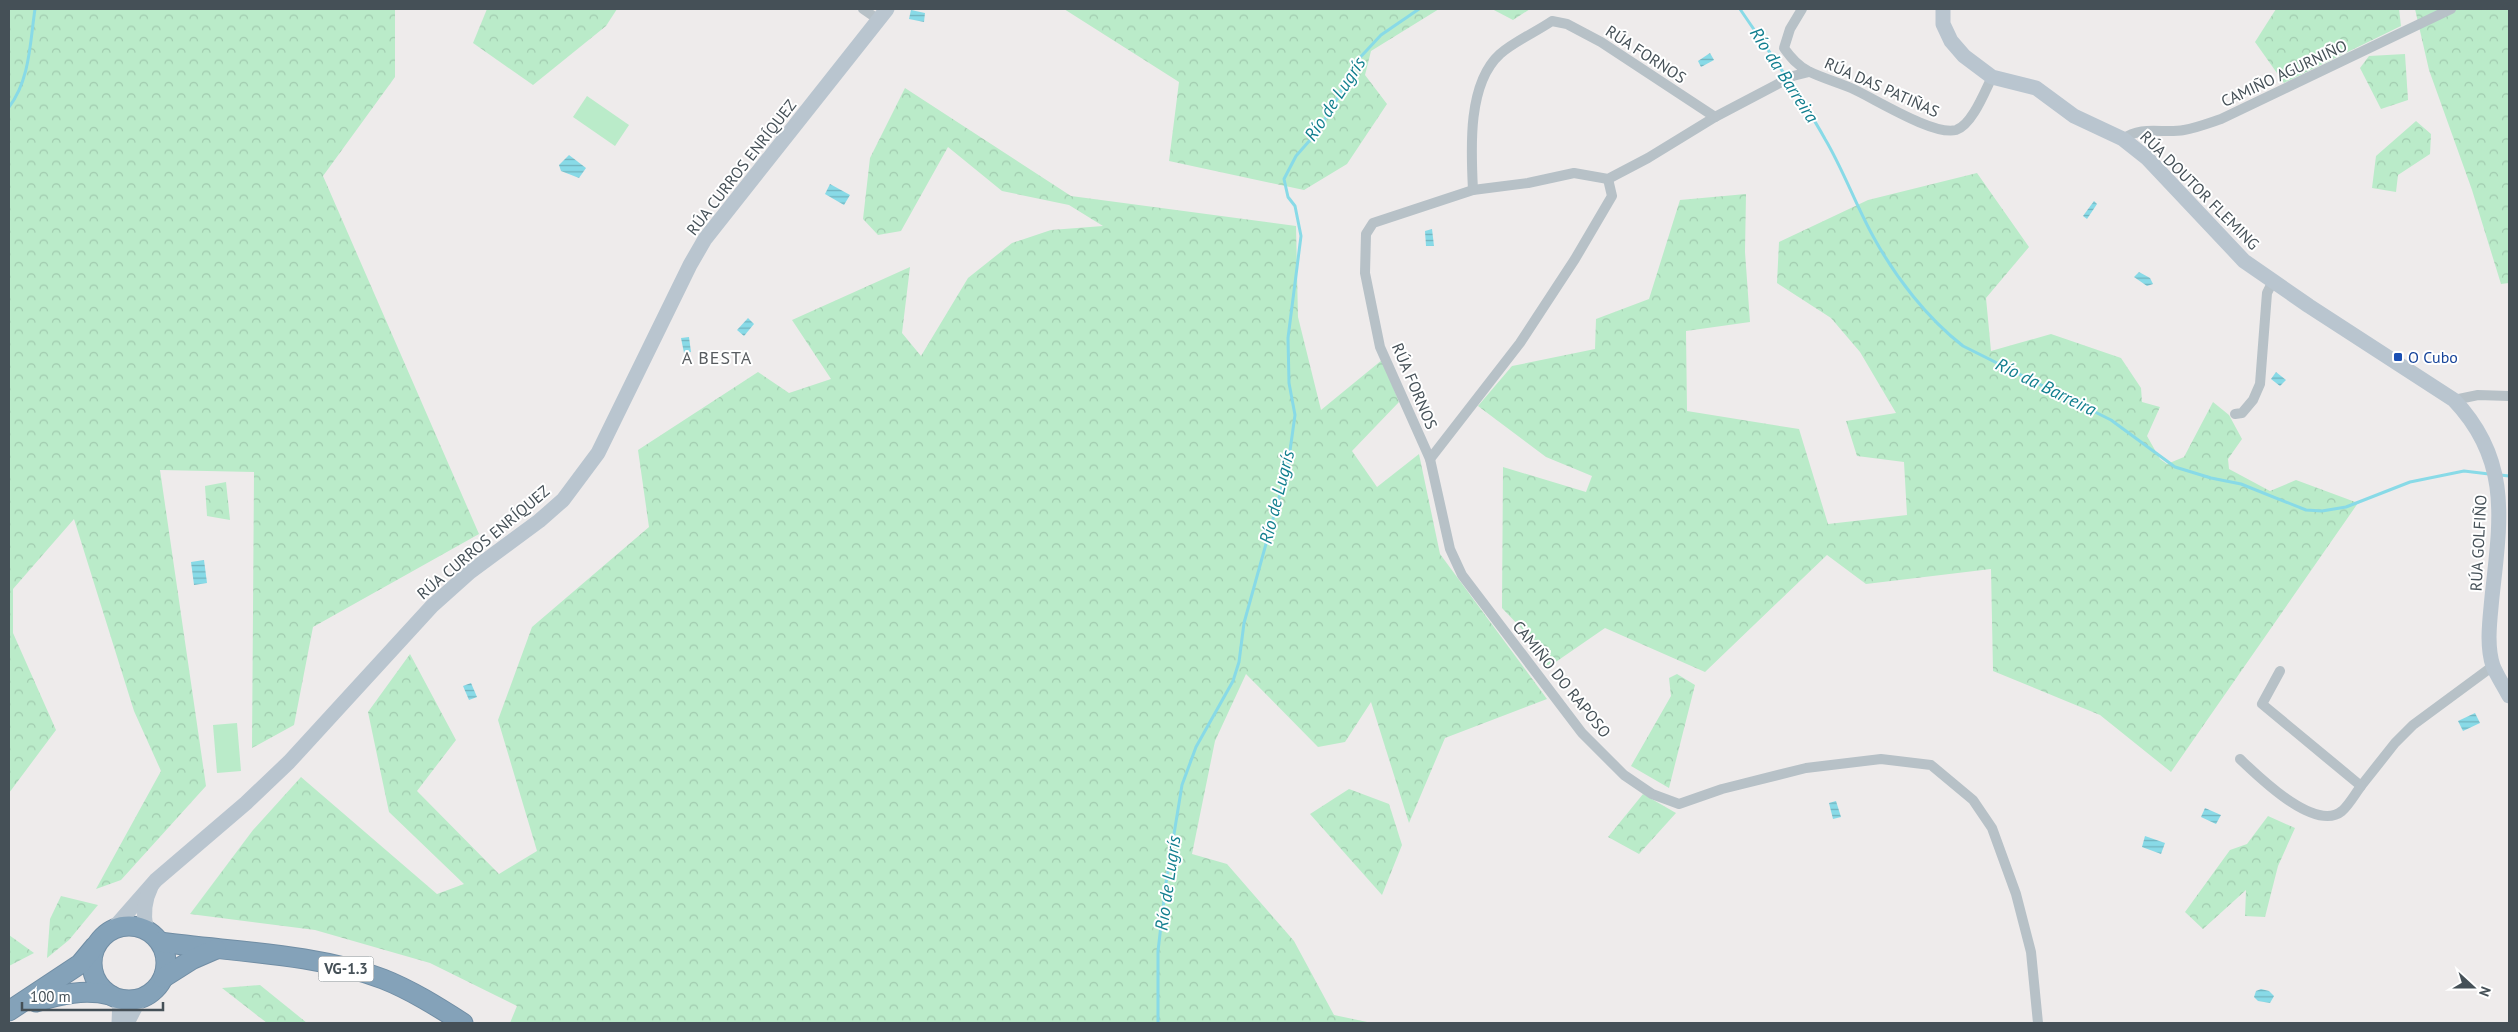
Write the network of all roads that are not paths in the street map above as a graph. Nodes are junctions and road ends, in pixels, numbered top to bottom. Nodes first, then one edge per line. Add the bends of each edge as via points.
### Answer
1 (863, 9) edge
2 (1802, 9) edge
3 (1943, 9) edge
4 (2451, 9) edge
5 (883, 14) edge
6 (1809, 72) junction
7 (1992, 77) junction
8 (1715, 117) junction
9 (2123, 139) junction
10 (1608, 179) junction
11 (1473, 190) junction
12 (2272, 281) junction
13 (2509, 396) edge
14 (2454, 400) junction
15 (2235, 414) dead end
16 (1430, 459) junction
17 (1440, 509) joint
18 (2493, 666) junction
19 (2280, 671) dead end
20 (2509, 696) edge
21 (2240, 759) dead end
22 (2361, 786) junction
23 (156, 880) junction
24 (113, 929) junction
25 (146, 929) junction
26 (160, 942) junction
27 (96, 945) junction
28 (218, 949) junction
29 (163, 978) junction
30 (115, 997) junction
31 (140, 998) junction
32 (9, 1011) edge
33 (120, 1023) edge
34 (127, 1023) edge
35 (463, 1023) edge
36 (2038, 1023) edge

1 - 5 street
2 - 6 street, RÚA DAS PATIÑAS via 1790,29 1784,48 1792,60
3 - 7 street, RÚA DOUTOR FLEMING via 1943,24 1951,41 1964,56
4 - 9 street, CAMIÑO AGURNIÑO via 2221,119 2182,131 2138,132
5 - 23 street, RÚA CURROS ENRÍQUEZ via 706,239 690,265 598,454 563,500 470,572 432,606 289,762
6 - 7 street, RÚA DAS PATIÑAS via 1852,88 1894,111 1945,132 1959,129 1972,117
6 - 8 street via 1793,76
7 - 9 street, RÚA DOUTOR FLEMING via 2036,88 2074,116
8 - 10 street
8 - 11 street, RÚA FORNOS via 1601,42 1566,24 1552,22 1500,55 1487,72 1477,100 1471,145
9 - 12 street, RÚA DOUTOR FLEMING via 2147,158 2244,261
10 - 11 street, RÚA FORNOS via 1574,173
10 - 16 street, RÚA FORNOS via 1612,196 1575,259 1501,369
11 - 16 street, RÚA FORNOS via 1372,222 1366,234 1365,273 1380,347
12 - 14 street, RÚA DOUTOR FLEMING
12 - 15 street via 2267,293 2260,384 2253,400 2242,413
13 - 14 street via 2478,395
14 - 18 street, RÚA GOLFIÑO via 2471,417 2498,480 2500,524 2489,644
16 - 17 street, RÚA FORNOS
17 - 36 street, CAMIÑO DO RAPOSO via 1450,549 1462,575 1530,667 1582,733 1624,775 1652,794 1679,804 1777,774 1881,759 1931,765 1972,800 1992,828 2016,894 2030,952
18 - 20 street, RÚA GOLFIÑO
18 - 22 street via 2413,725
19 - 22 street via 2262,704
21 - 22 street via 2269,787 2315,814 2332,816 2342,811
23 - 24 street, RÚA CURROS ENRÍQUEZ
23 - 25 street, RÚA CURROS ENRÍQUEZ via 146,898
24 - 25 highway via 135,926
24 - 27 highway
25 - 26 highway
26 - 28 highway, VG-1.3
26 - 29 highway via 166,960
27 - 30 highway via 93,973 103,990
27 - 32 highway via 80,964
28 - 29 highway, VG-1.3 via 193,959
28 - 35 highway, VG-1.3 via 330,965 382,979 439,1007
29 - 31 highway, VG-1.3
30 - 31 highway
30 - 32 highway via 93,991 58,995
30 - 33 street
31 - 34 street

